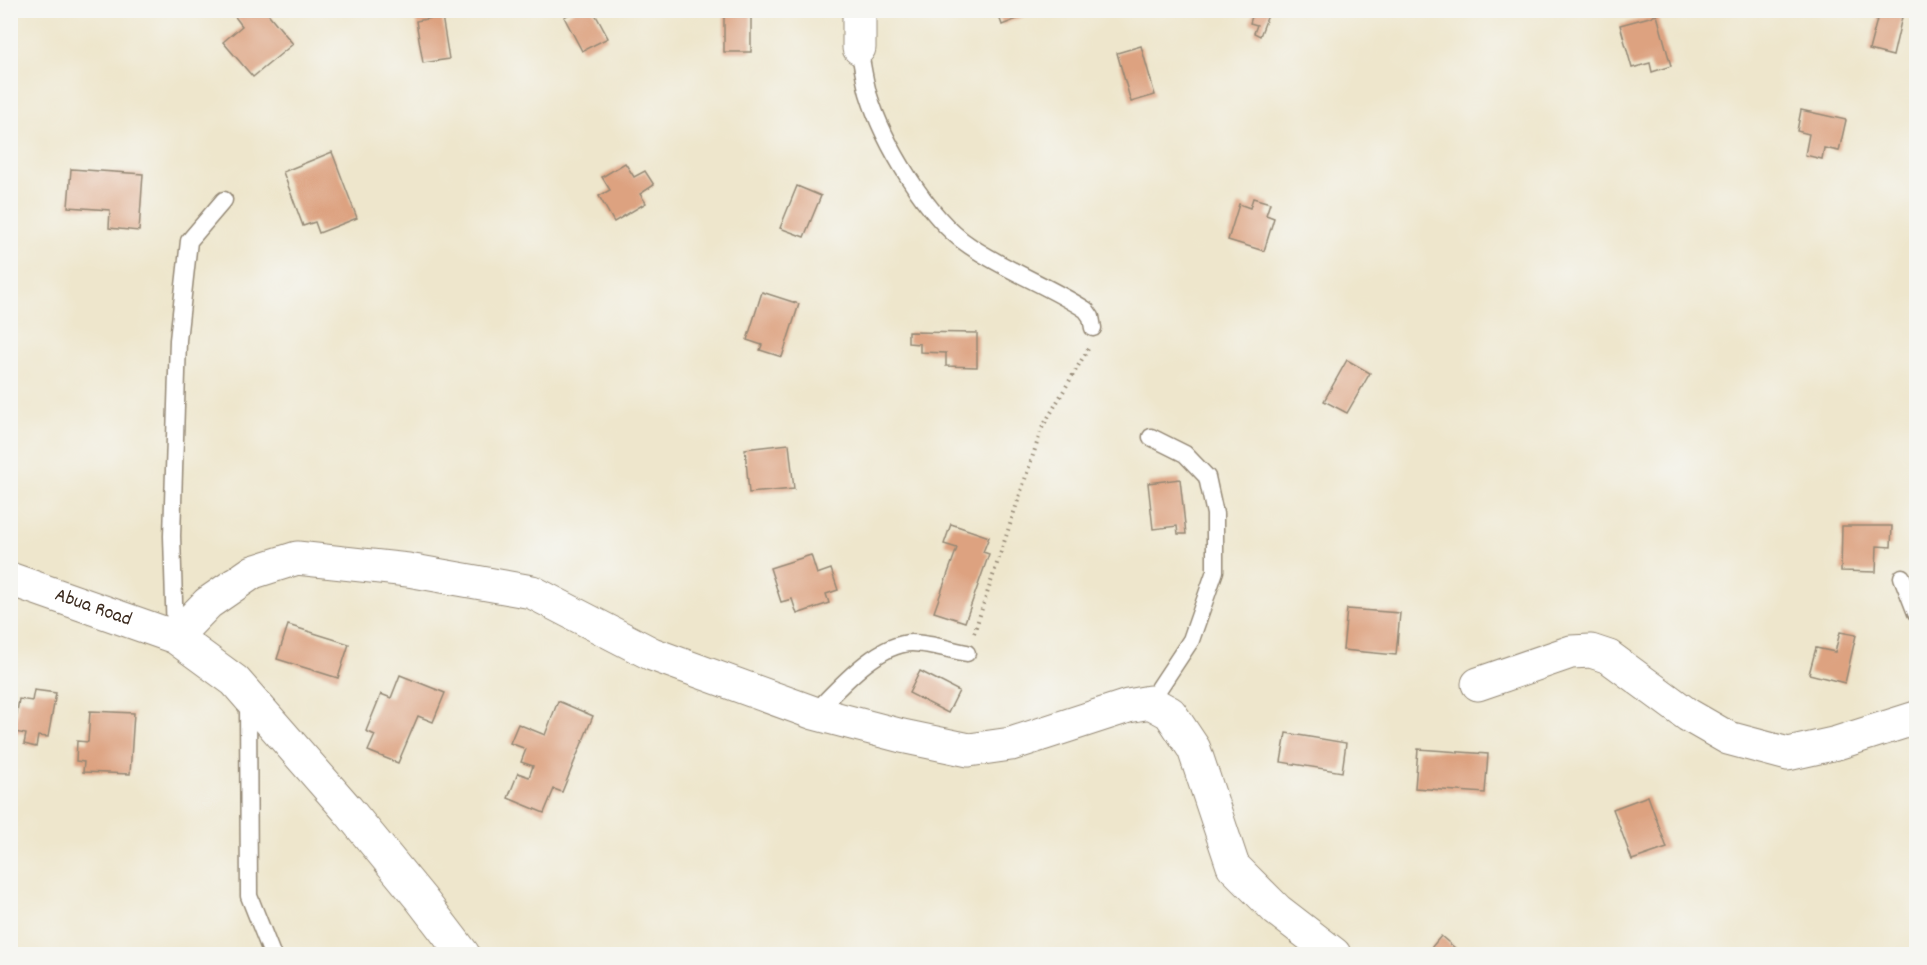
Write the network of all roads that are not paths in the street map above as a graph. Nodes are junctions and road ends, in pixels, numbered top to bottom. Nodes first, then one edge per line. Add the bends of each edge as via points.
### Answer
1 (859, 10) edge
2 (859, 48) joint
3 (224, 200) dead end
4 (1093, 328) road end
5 (1151, 437) dead end
6 (1902, 577) dead end
7 (10, 579) edge
8 (1917, 613) edge
9 (175, 637) junction
10 (967, 653) road end
11 (1478, 684) dead end
12 (248, 697) junction
13 (1150, 702) junction
14 (814, 713) junction
15 (1917, 718) edge
16 (272, 954) edge
17 (463, 954) edge
18 (1334, 954) edge

1 - 2 street
2 - 4 lane via 868,93 891,146 941,221 968,245 1005,268 1086,310
3 - 9 lane via 189,241 178,351 172,536
5 - 13 lane via 1185,454 1207,477 1215,514 1215,572 1191,640
6 - 8 lane
7 - 9 street, Abua Road
9 - 12 street, Abua Road via 235,681
9 - 14 street via 208,603 253,572 297,558 408,570 532,592 652,654
10 - 14 lane via 911,643 886,650 862,666
11 - 15 street via 1571,652 1591,651 1610,657 1688,715 1728,738 1788,753 1837,743
12 - 16 lane via 249,896
12 - 17 street, Abua Road via 348,809
13 - 14 street via 1011,744 969,750
13 - 18 street via 1170,713 1194,749 1233,866 1277,910

